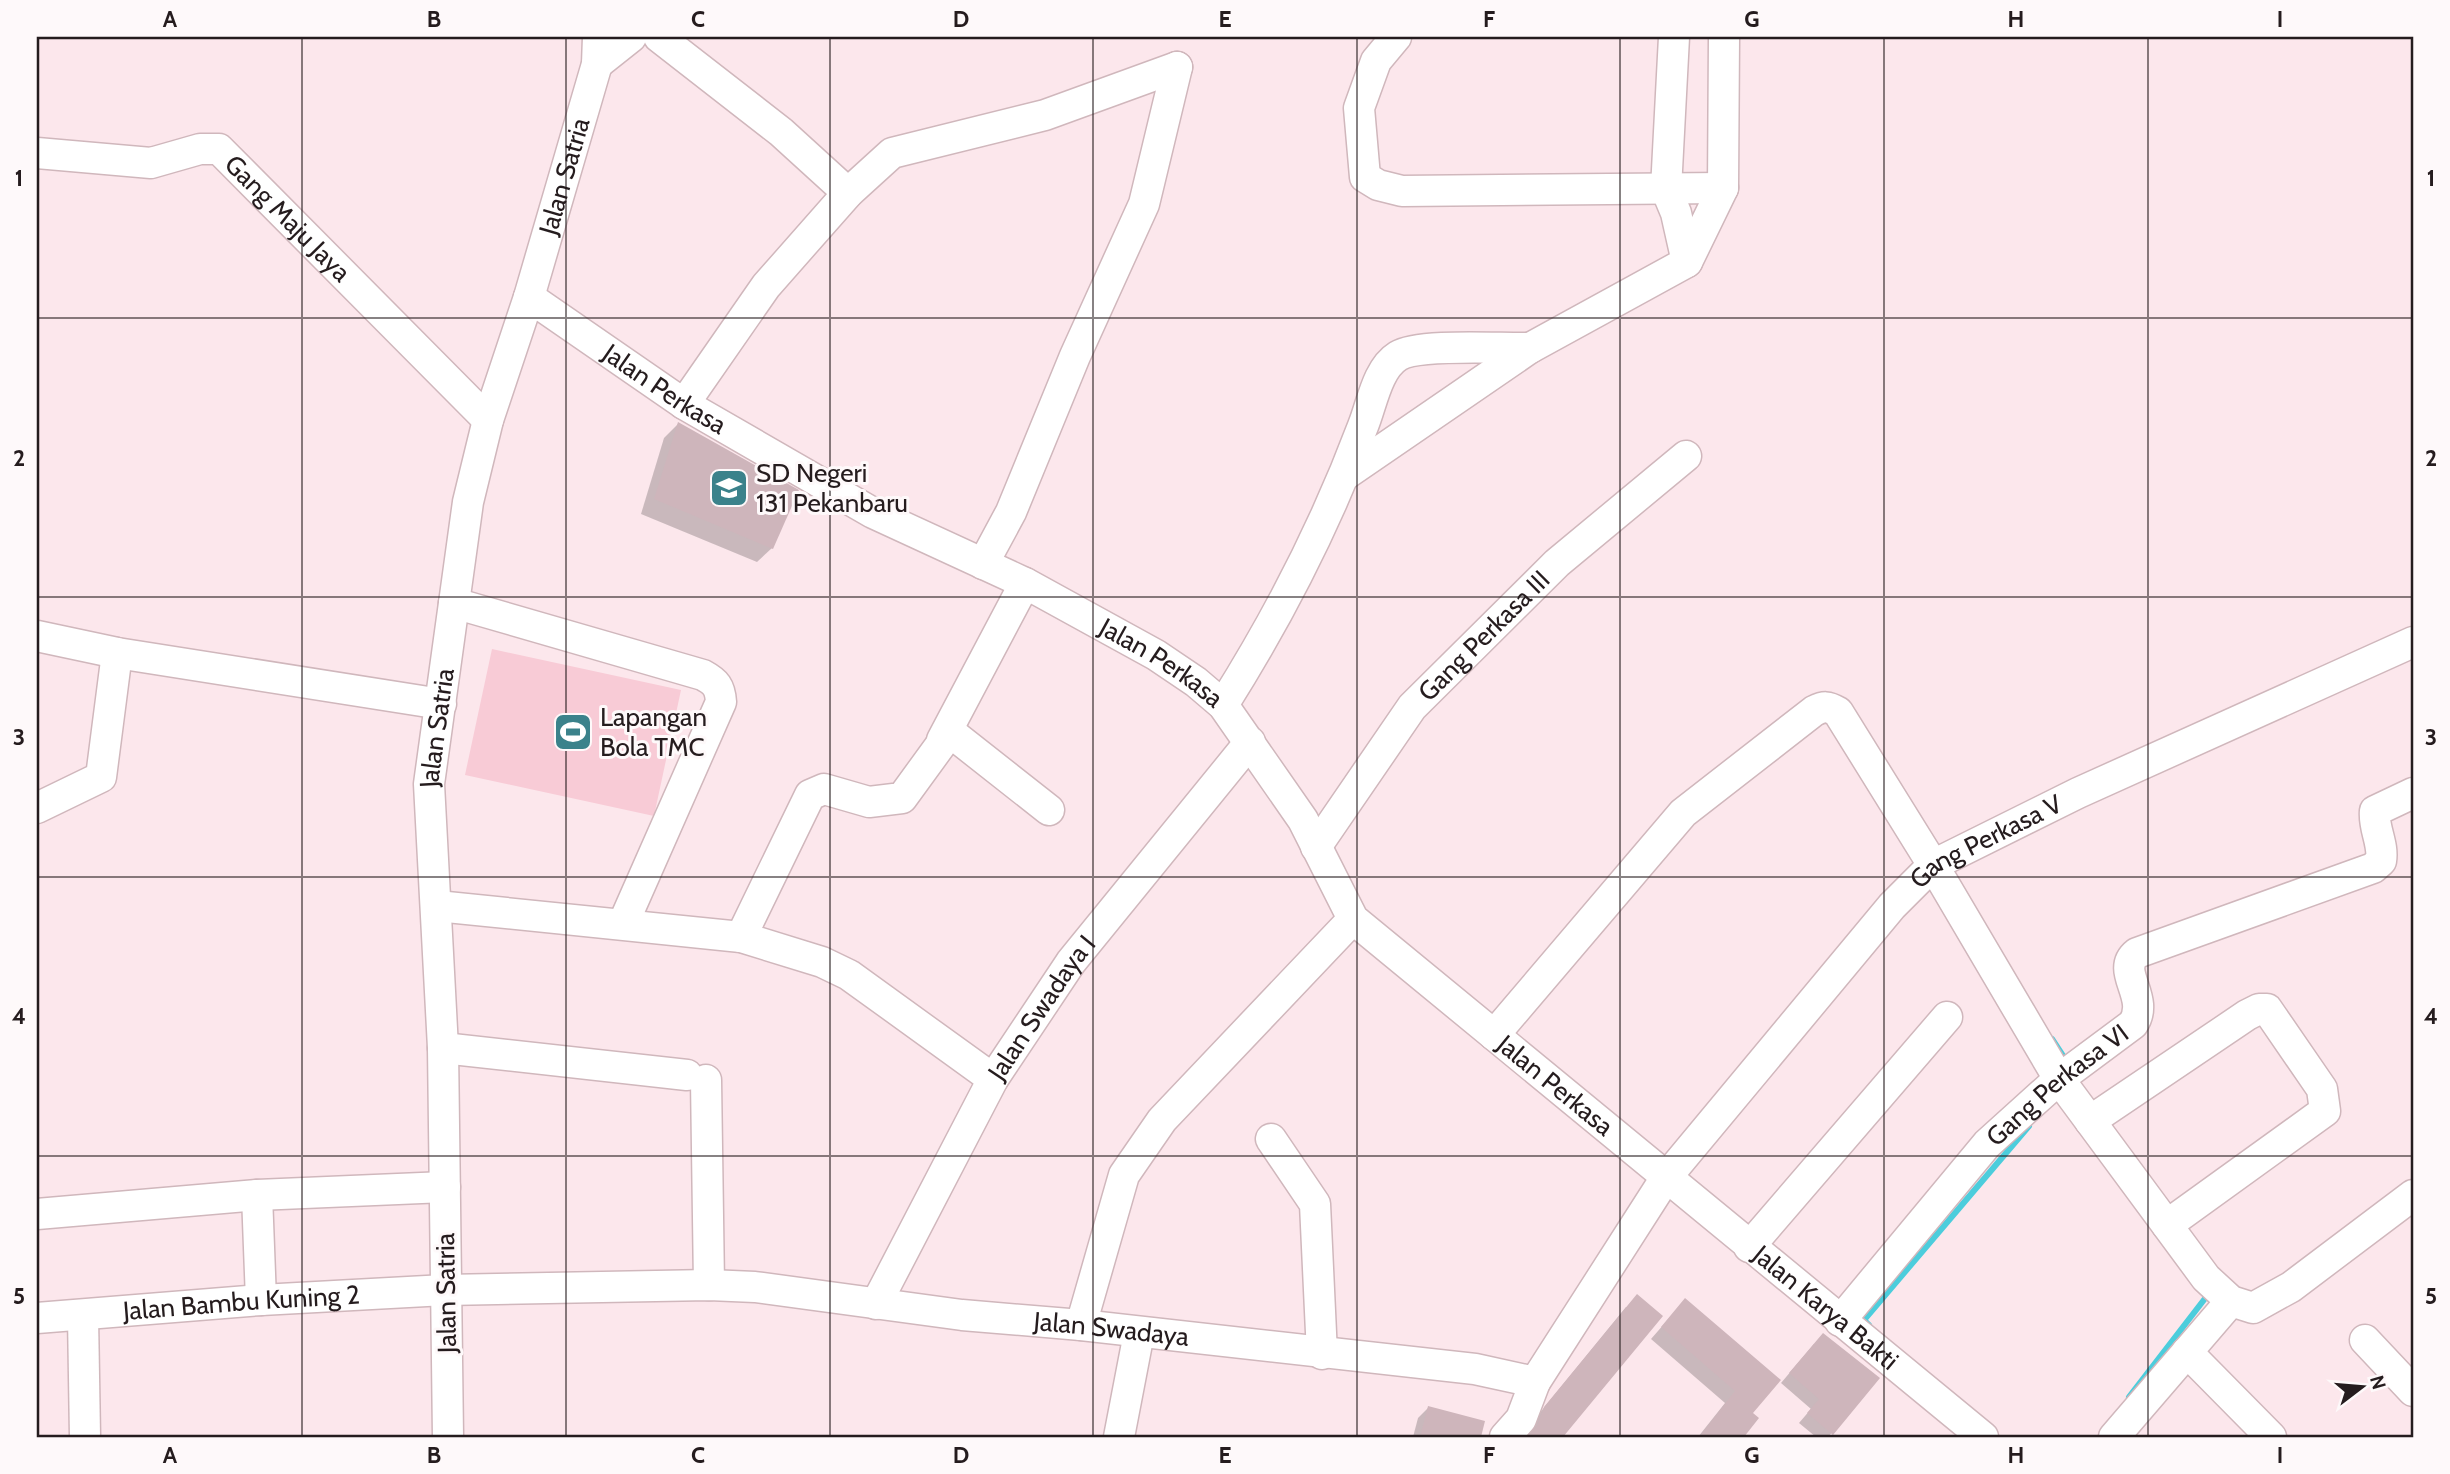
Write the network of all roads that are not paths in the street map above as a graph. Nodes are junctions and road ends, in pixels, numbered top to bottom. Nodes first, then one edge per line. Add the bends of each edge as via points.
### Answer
1 (631, 37) edge
2 (659, 37) edge
3 (1396, 37) edge
4 (1674, 37) edge
5 (1724, 37) edge
6 (598, 50) edge
7 (37, 153) edge
8 (1723, 188) junction
9 (1666, 189) junction
10 (848, 193) junction
11 (1686, 262) junction
12 (529, 297) junction
13 (1530, 348) junction
14 (684, 404) junction
15 (488, 420) junction
16 (1686, 456) dead end
17 (1345, 475) junction
18 (983, 564) junction
19 (1025, 583) junction
20 (454, 603) junction
21 (37, 636) edge
22 (2413, 642) edge
23 (117, 653) junction
24 (440, 704) junction
25 (1223, 705) junction
26 (942, 740) junction
27 (1250, 743) junction
28 (2413, 793) edge
29 (37, 808) edge
30 (1049, 810) dead end
31 (1316, 847) junction
32 (1933, 865) junction
33 (437, 906) junction
34 (1353, 919) junction
35 (622, 924) junction
36 (741, 937) junction
37 (1947, 1017) dead end
38 (1494, 1035) junction
39 (443, 1048) junction
40 (993, 1079) junction
41 (2059, 1079) junction
42 (2090, 1121) junction
43 (1271, 1139) dead end
44 (1665, 1179) junction
45 (445, 1187) junction
46 (257, 1195) junction
47 (2413, 1195) edge
48 (37, 1213) edge
49 (2167, 1224) junction
50 (1749, 1247) junction
51 (709, 1284) junction
52 (445, 1290) junction
53 (261, 1300) junction
54 (2231, 1301) junction
55 (876, 1304) junction
56 (83, 1316) junction
57 (37, 1318) edge
58 (1840, 1321) junction
59 (1081, 1325) junction
60 (1139, 1333) junction
61 (2365, 1340) dead end
62 (2187, 1352) junction
63 (1322, 1353) junction
64 (1535, 1382) junction
65 (2413, 1391) edge
66 (1976, 1435) edge
67 (85, 1437) edge
68 (448, 1437) edge
69 (1119, 1437) edge
70 (1505, 1437) edge
71 (2115, 1437) edge
72 (2271, 1437) edge

1 - 6 street
2 - 10 street via 781,132
3 - 9 street via 1376,61 1359,108 1366,177 1378,186 1402,191
4 - 9 street
5 - 8 street
6 - 12 street, Jalan Satria
7 - 15 street, Gang Maju Jaya via 151,163 200,149 219,149
8 - 9 street
8 - 11 street
9 - 11 street
10 - 14 street via 766,286
10 - 18 street via 892,153 1045,115 1177,67 1144,204 1074,356 1011,512
11 - 13 street
12 - 14 street, Jalan Perkasa
12 - 15 street, Jalan Satria
13 - 17 street
13 - 17 street via 1418,350 1399,356 1384,370
14 - 18 street, Jalan Perkasa via 873,513
15 - 20 street, Jalan Satria via 468,502
16 - 31 street, Gang Perkasa III via 1558,562 1412,707
17 - 25 street via 1279,607
18 - 19 street, Jalan Perkasa
19 - 25 street, Jalan Perkasa via 1156,655
19 - 26 street
20 - 24 street, Jalan Satria
20 - 35 street via 703,675 720,690 721,702
21 - 23 street
22 - 32 street, Gang Perkasa V via 2078,793
23 - 24 street
23 - 29 street via 101,777
24 - 33 street, Jalan Satria via 429,785
25 - 27 street, Jalan Perkasa
26 - 30 street via 950,732
26 - 36 street via 902,797 869,802 824,789 810,795
27 - 31 street, Jalan Perkasa
27 - 40 street, Jalan Swadaya I via 1071,962
28 - 41 street, Gang Perkasa VI via 2375,811 2383,853 2373,868 2130,958 2128,968 2140,1014
31 - 34 street, Jalan Perkasa
32 - 38 street via 1838,712 1824,706 1683,813
32 - 41 street
32 - 44 street, Gang Perkasa V via 1892,906
33 - 35 street
33 - 39 street, Jalan Satria
34 - 38 street, Jalan Perkasa
34 - 59 street via 1162,1120 1124,1175
35 - 36 street
36 - 40 street via 849,975
37 - 50 street
38 - 44 street, Jalan Perkasa
39 - 45 street, Jalan Satria
39 - 51 street via 696,1078
40 - 55 street, Jalan Swadaya I
41 - 42 street
41 - 58 street, Gang Perkasa VI via 1987,1144
42 - 49 street
42 - 49 street, Gang Perkasa VI via 2247,1015 2267,1009 2322,1089 2325,1111
43 - 63 street via 1315,1204
44 - 50 street, Jalan Karya Bakti
44 - 64 street
45 - 46 street
45 - 52 street, Jalan Satria
46 - 48 street
46 - 53 street
47 - 54 street via 2291,1287 2253,1307
49 - 54 street via 2206,1278
50 - 58 street, Jalan Karya Bakti
51 - 52 street, Jalan Swadaya
51 - 55 street, Jalan Swadaya
52 - 53 street, Jalan Bambu Kuning 2
52 - 68 street, Jalan Satria
53 - 56 street, Jalan Bambu Kuning 2
54 - 62 street
55 - 59 street, Jalan Swadaya
56 - 57 street, Jalan Bambu Kuning 2
56 - 67 street
58 - 66 street, Jalan Karya Bakti
59 - 60 street, Jalan Swadaya
60 - 63 street, Jalan Swadaya
60 - 69 street
61 - 65 street
62 - 71 street
62 - 72 street
63 - 64 street, Jalan Swadaya via 1475,1369
64 - 70 street via 1521,1419

